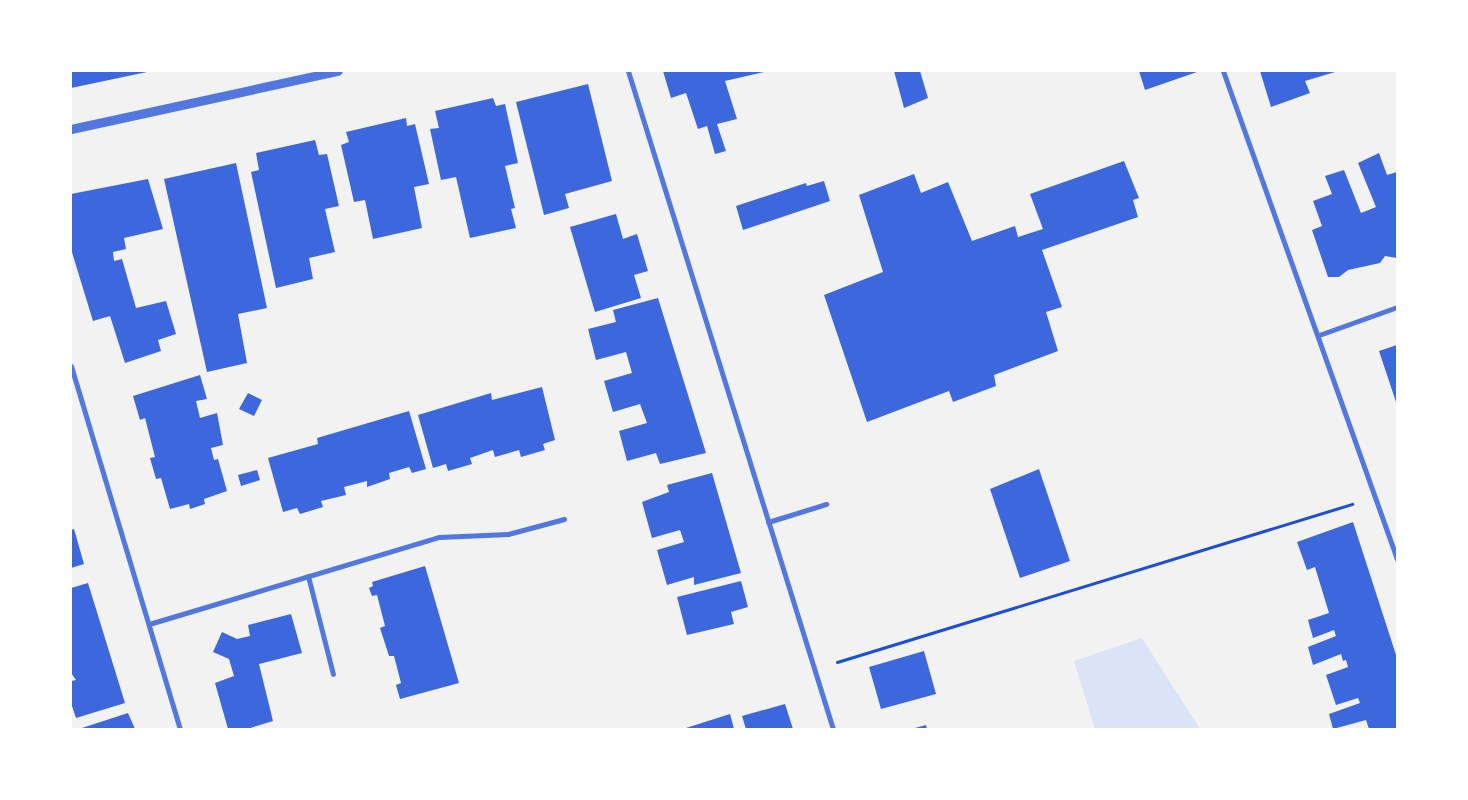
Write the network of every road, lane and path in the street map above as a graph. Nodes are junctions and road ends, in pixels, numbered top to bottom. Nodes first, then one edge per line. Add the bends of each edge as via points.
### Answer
1 (338, 71) edge
2 (628, 71) edge
3 (1223, 71) edge
4 (71, 129) edge
5 (1397, 307) edge
6 (1319, 335) junction
7 (71, 366) edge
8 (1376, 496) junction
9 (826, 504) dead end
10 (564, 519) dead end
11 (768, 522) junction
12 (1397, 559) edge
13 (308, 576) junction
14 (149, 624) junction
15 (815, 669) junction
16 (334, 674) dead end
17 (180, 729) edge
18 (834, 729) edge

1 - 4 street
2 - 11 street
3 - 6 street
5 - 6 street
6 - 8 street
7 - 14 street
8 - 12 street
8 - 15 path
9 - 11 street
10 - 13 street via 508,534 439,537
11 - 15 street
13 - 14 street
13 - 16 street
14 - 17 street
15 - 18 street

